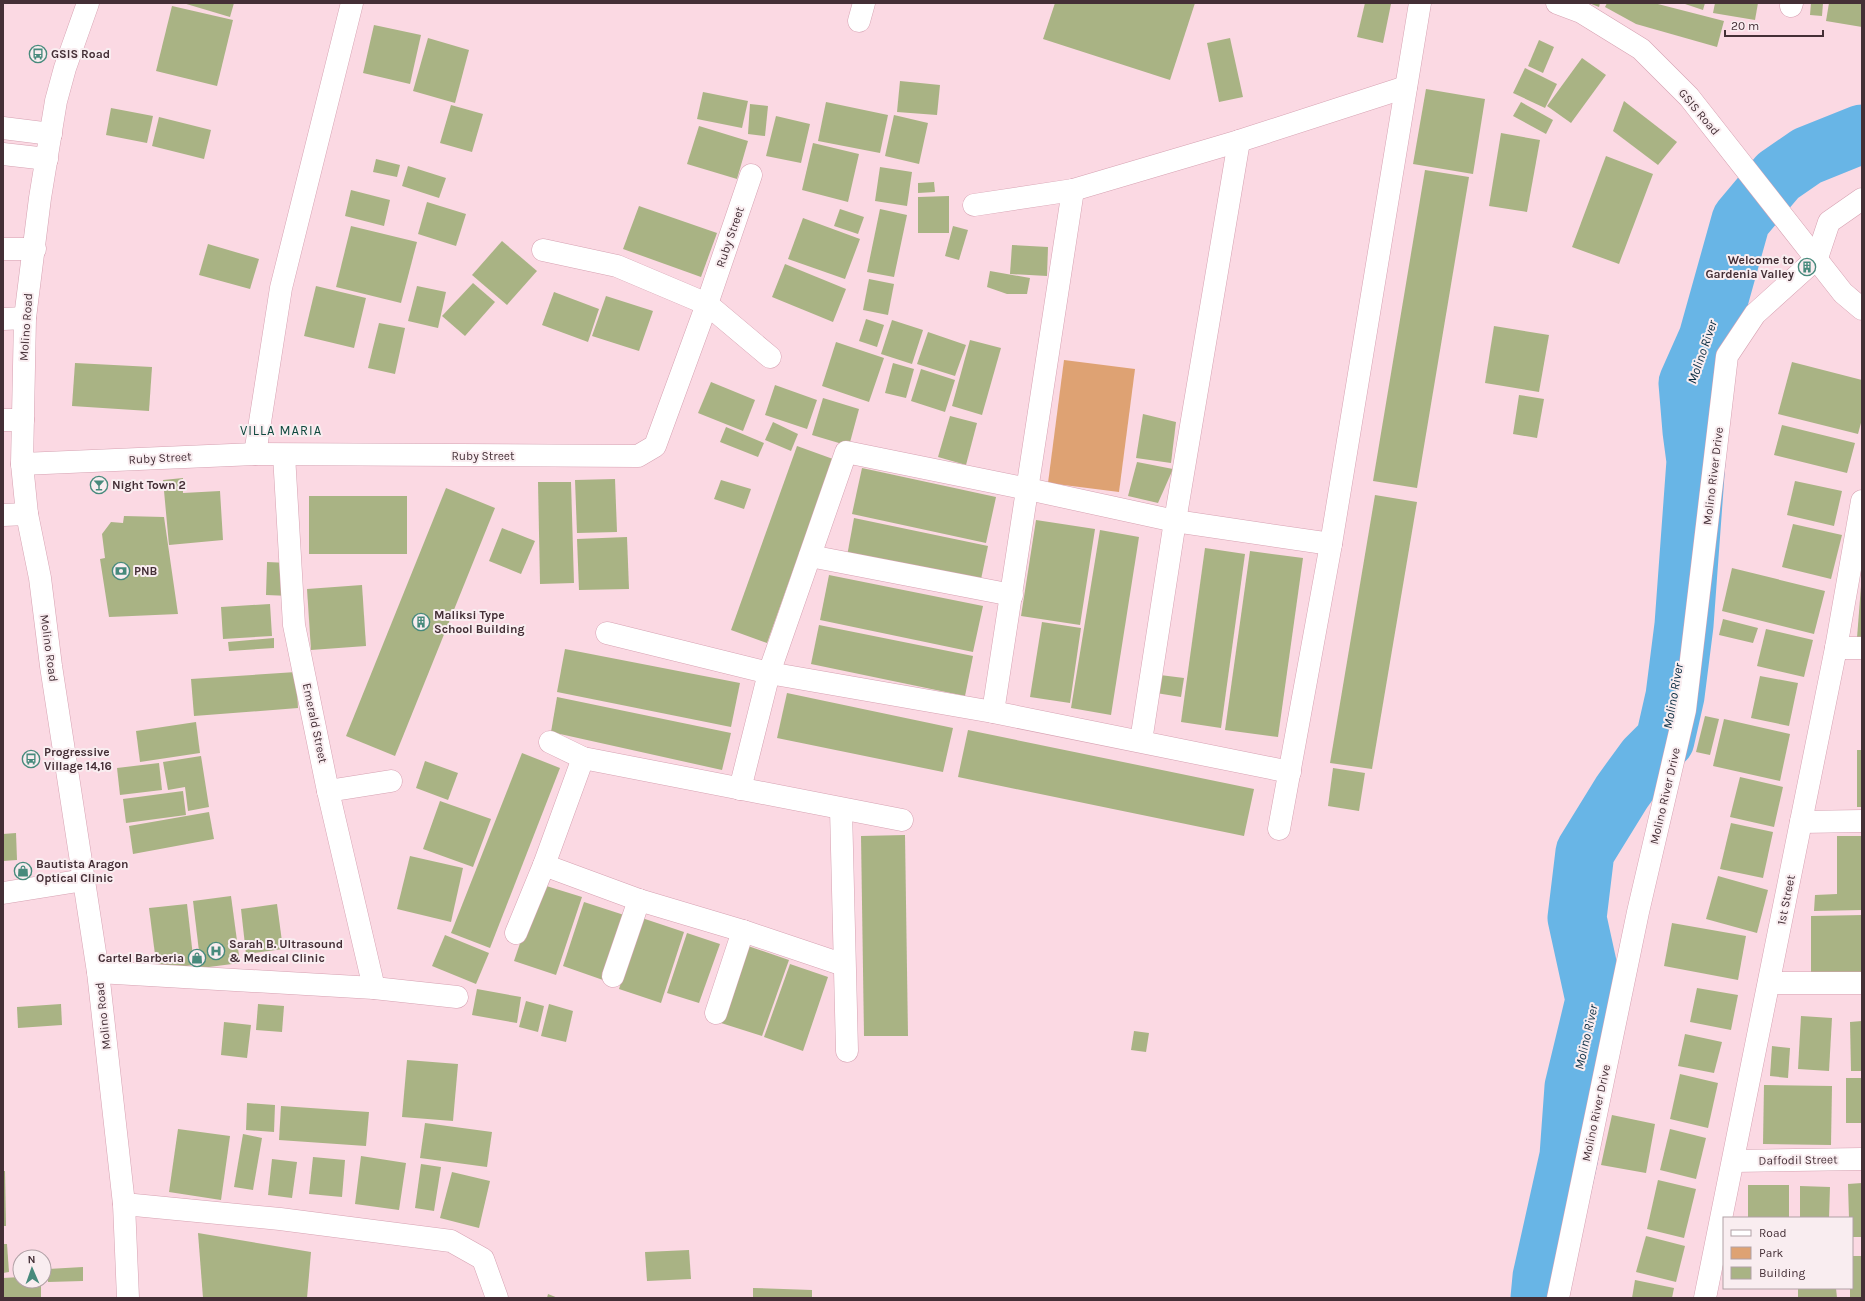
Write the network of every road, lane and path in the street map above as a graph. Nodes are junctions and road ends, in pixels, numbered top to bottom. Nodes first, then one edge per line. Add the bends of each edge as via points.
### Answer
1 (88, 3) edge
2 (352, 3) edge
3 (1420, 3) edge
4 (1557, 3) edge
5 (1406, 87) junction
6 (3, 128) edge
7 (51, 134) junction
8 (1239, 141) junction
9 (3, 154) edge
10 (47, 159) junction
11 (751, 175) dead end
12 (1073, 190) junction
13 (1862, 199) edge
14 (974, 205) dead end
15 (3, 249) edge
16 (35, 249) junction
17 (543, 250) dead end
18 (1814, 256) junction
19 (707, 304) junction
20 (1862, 309) edge
21 (25, 318) junction
22 (3, 319) edge
23 (770, 357) dead end
24 (13, 420) edge
25 (255, 454) junction
26 (284, 455) junction
27 (22, 464) junction
28 (1028, 489) junction
29 (1862, 501) edge
30 (28, 514) junction
31 (3, 515) edge
32 (1175, 521) junction
33 (1331, 544) junction
34 (810, 556) junction
35 (1012, 595) junction
36 (606, 633) dead end
37 (1836, 648) junction
38 (1862, 648) edge
39 (769, 673) junction
40 (993, 712) junction
41 (1141, 741) junction
42 (550, 742) dead end
43 (583, 758) junction
44 (1290, 772) junction
45 (391, 781) dead end
46 (740, 789) junction
47 (328, 791) junction
48 (841, 809) junction
49 (902, 820) dead end
50 (1862, 821) edge
51 (1801, 822) junction
52 (1279, 829) dead end
53 (544, 865) junction
54 (84, 880) junction
55 (3, 893) edge
56 (639, 900) junction
57 (743, 931) junction
58 (516, 933) dead end
59 (844, 965) junction
60 (98, 972) junction
61 (613, 976) dead end
62 (1770, 983) junction
63 (1862, 983) edge
64 (374, 988) junction
65 (457, 997) dead end
66 (716, 1013) dead end
67 (848, 1051) dead end
68 (1862, 1160) edge
69 (1734, 1161) junction
70 (124, 1204) junction
71 (128, 1298) edge
72 (497, 1298) edge
73 (1558, 1298) edge
74 (1705, 1298) edge

1 - 7 street, Molino Road via 65,68
2 - 25 street via 281,288
3 - 5 street
4 - 18 street, GSIS Road via 1581,12 1641,49 1689,98
5 - 8 street
5 - 33 street
6 - 7 street
7 - 10 street, Molino Road
8 - 12 street
8 - 32 street
9 - 10 street
10 - 16 street, Molino Road
11 - 19 street, Ruby Street
12 - 14 street
12 - 28 street
13 - 18 street, Molino River Drive via 1829,222
15 - 16 street
16 - 21 street, Molino Road
17 - 19 street via 617,266
18 - 20 street, GSIS Road via 1843,293
18 - 73 street, Molino River Drive via 1755,314 1727,356 1685,710 1638,912
19 - 23 street
19 - 26 street, Ruby Street via 655,446 638,456
21 - 22 street
21 - 24 street, Molino Road
24 - 27 street, Molino Road
25 - 26 street, Ruby Street
25 - 27 street, Ruby Street
26 - 47 street, Emerald Street via 294,625
27 - 30 street, Molino Road
28 - 32 street
28 - 34 street via 846,452
28 - 35 street
29 - 37 street, 1st Street
30 - 31 street
30 - 54 street, Molino Road via 40,578
32 - 33 street
32 - 41 street
33 - 44 street
34 - 35 street
34 - 39 street
35 - 40 street
36 - 39 street
37 - 38 street
37 - 51 street, 1st Street
39 - 40 street
39 - 46 street
40 - 41 street
41 - 44 street
42 - 43 street
43 - 46 street
43 - 53 street
44 - 52 street
45 - 47 street
46 - 48 street
47 - 64 street, Emerald Street
48 - 49 street
48 - 59 street
50 - 51 street
51 - 62 street, 1st Street
53 - 56 street
53 - 58 street
54 - 55 street
54 - 60 street, Molino Road
56 - 57 street
56 - 61 street
57 - 59 street
57 - 66 street
59 - 67 street
60 - 64 street
60 - 70 street, Molino Road
62 - 63 street
62 - 69 street, 1st Street
64 - 65 street
68 - 69 street, Daffodil Street
69 - 74 street, 1st Street
70 - 71 street, Molino Road
70 - 72 street via 280,1219 451,1241 483,1259

